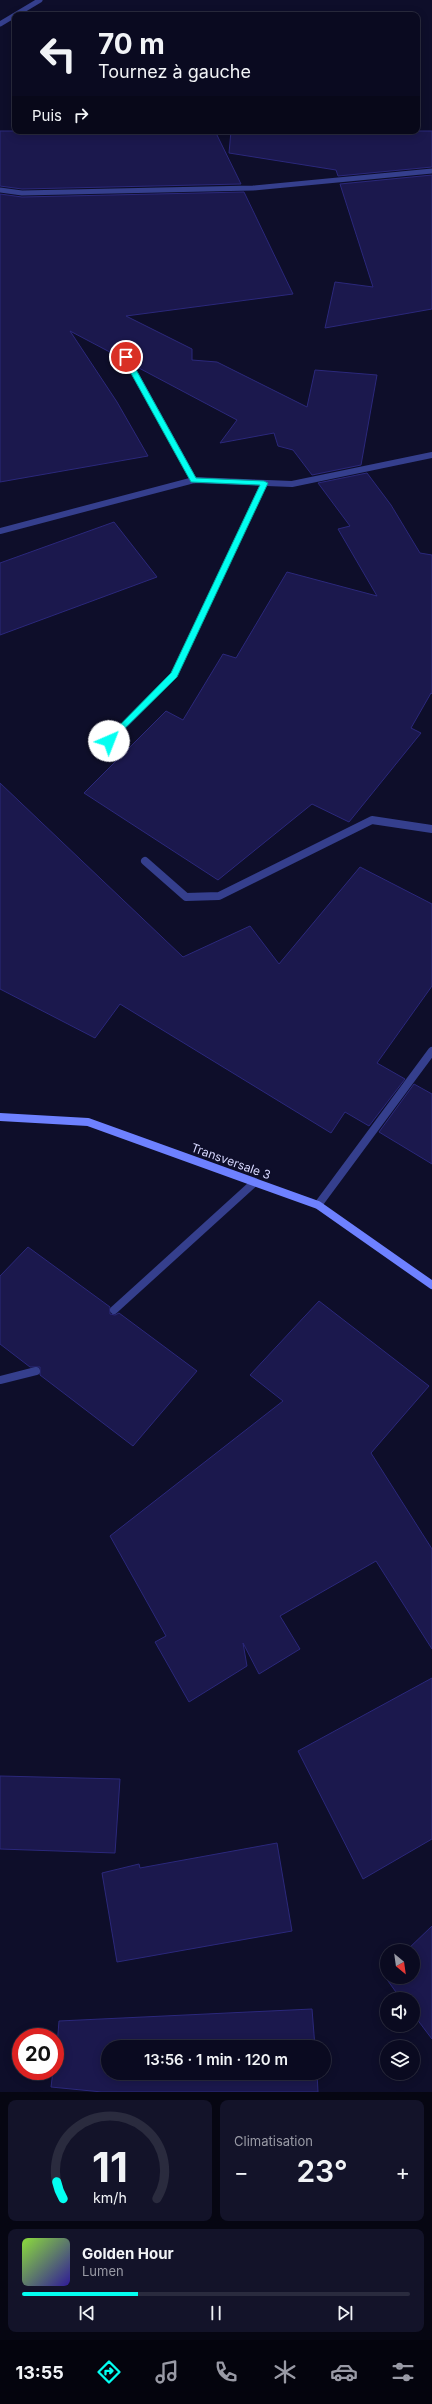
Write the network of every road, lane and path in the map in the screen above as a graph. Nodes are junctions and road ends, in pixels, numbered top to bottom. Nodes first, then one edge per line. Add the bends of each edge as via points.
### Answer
1 (40, 0) edge
2 (20, 12) edge
3 (12, 17) edge
4 (0, 24) edge
5 (432, 170) edge
6 (0, 190) edge
7 (126, 357) dead end
8 (432, 455) edge
9 (194, 480) junction
10 (264, 483) junction
11 (0, 531) edge
12 (109, 741) dead end
13 (432, 829) edge
14 (145, 860) dead end
15 (432, 1051) edge
16 (0, 1117) edge
17 (256, 1182) junction
18 (318, 1205) junction
19 (432, 1285) edge
20 (114, 1310) dead end
21 (36, 1371) dead end
22 (0, 1380) edge

1 - 2 street
3 - 4 street
5 - 6 street via 253,188 22,192
7 - 9 street
8 - 10 street via 292,484
9 - 10 street
9 - 11 street
10 - 12 street via 174,675
13 - 14 street via 372,820 219,896 186,897
15 - 18 street
16 - 17 main road, Transversale 3 via 88,1122
17 - 18 main road, Transversale 3
17 - 20 street
18 - 19 main road, Transversale 3
21 - 22 street

